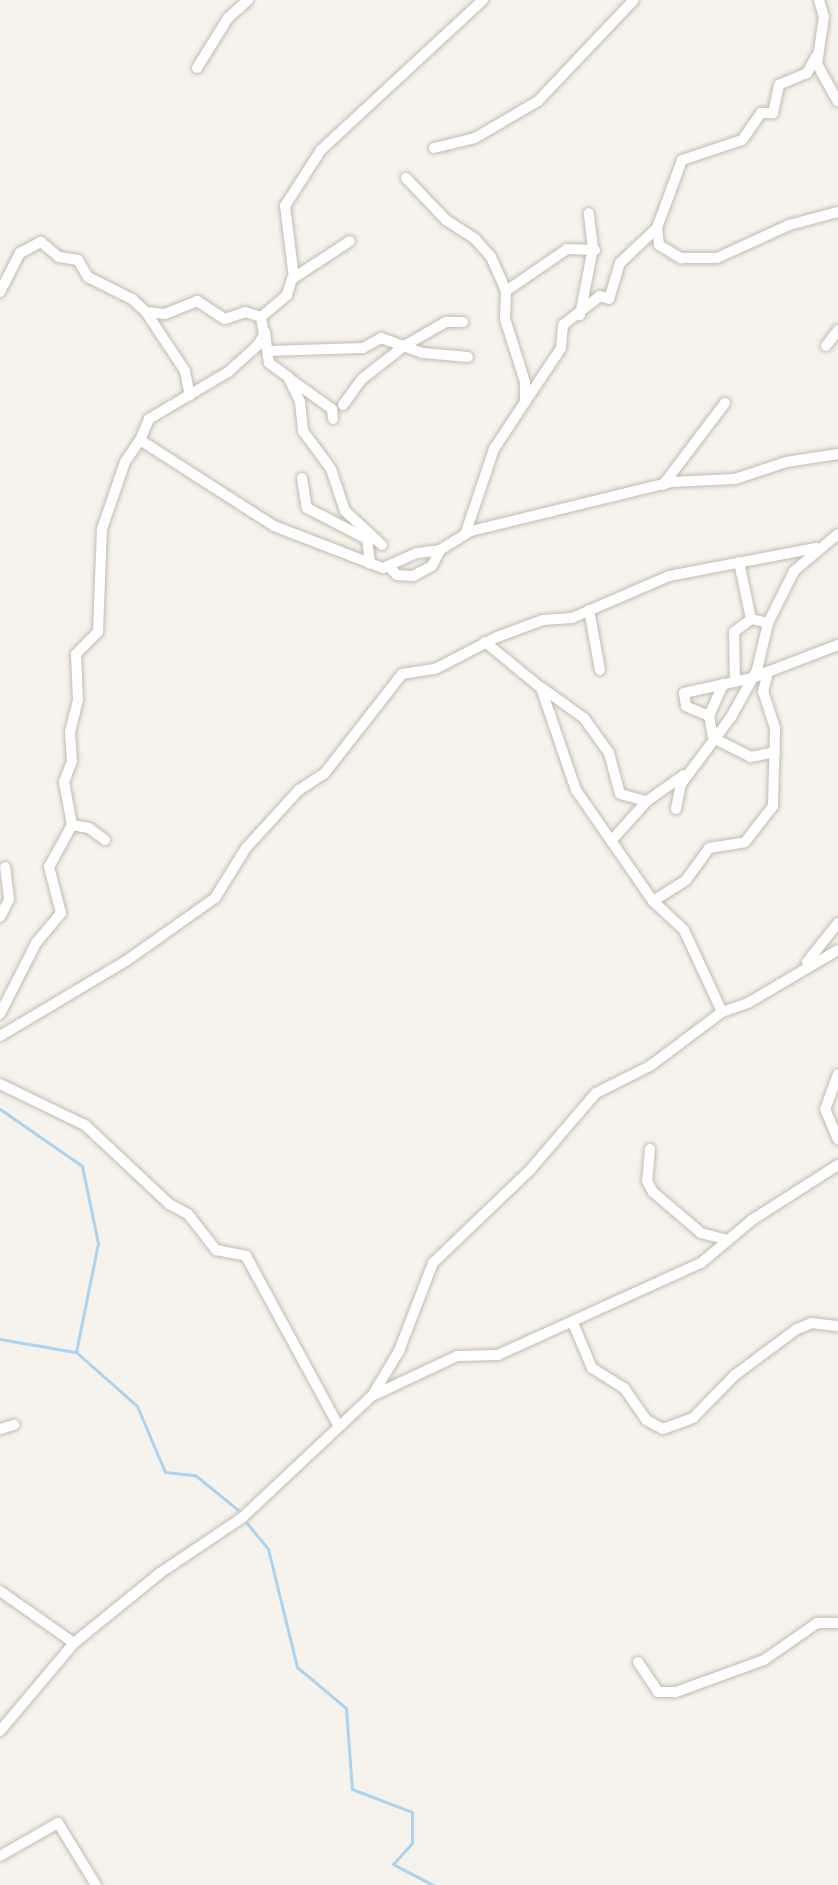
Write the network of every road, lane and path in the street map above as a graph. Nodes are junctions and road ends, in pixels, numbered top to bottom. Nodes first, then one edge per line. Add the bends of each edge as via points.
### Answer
1 (248, 0) edge
2 (483, 0) edge
3 (634, 0) edge
4 (819, 0) edge
5 (817, 55) junction
6 (197, 69) dead end
7 (838, 102) edge
8 (434, 148) dead end
9 (406, 178) dead end
10 (838, 212) edge
11 (589, 213) dead end
12 (657, 228) junction
13 (350, 241) dead end
14 (594, 250) junction
15 (294, 278) junction
16 (506, 291) junction
17 (0, 292) edge
18 (146, 312) junction
19 (580, 315) junction
20 (261, 317) junction
21 (463, 322) dead end
22 (264, 329) junction
23 (838, 330) edge
24 (404, 346) junction
25 (826, 346) dead end
26 (267, 351) junction
27 (468, 357) dead end
28 (288, 377) junction
29 (190, 396) junction
30 (525, 402) junction
31 (725, 403) dead end
32 (343, 405) dead end
33 (333, 419) dead end
34 (140, 440) junction
35 (838, 454) edge
36 (302, 478) dead end
37 (663, 485) junction
38 (466, 532) junction
39 (838, 534) edge
40 (382, 545) dead end
41 (816, 548) junction
42 (440, 550) junction
43 (739, 562) junction
44 (370, 564) junction
45 (389, 567) junction
46 (589, 610) junction
47 (751, 619) junction
48 (768, 623) junction
49 (485, 642) junction
50 (838, 645) edge
51 (600, 670) dead end
52 (768, 672) junction
53 (753, 678) junction
54 (735, 682) junction
55 (723, 684) junction
56 (541, 688) junction
57 (709, 716) junction
58 (713, 738) junction
59 (775, 753) junction
60 (688, 772) junction
61 (647, 801) junction
62 (676, 809) dead end
63 (72, 825) junction
64 (105, 840) dead end
65 (611, 840) junction
66 (5, 867) dead end
67 (653, 900) junction
68 (0, 917) edge
69 (838, 923) edge
70 (838, 950) edge
71 (802, 968) junction
72 (1, 1007) edge
73 (722, 1012) junction
74 (0, 1036) edge
75 (838, 1074) edge
76 (0, 1084) edge
77 (838, 1139) edge
78 (650, 1149) dead end
79 (838, 1165) edge
80 (727, 1240) junction
81 (573, 1323) junction
82 (838, 1326) edge
83 (372, 1396) junction
84 (14, 1425) dead end
85 (338, 1425) junction
86 (0, 1429) edge
87 (0, 1591) edge
88 (838, 1623) edge
89 (74, 1643) junction
90 (638, 1662) dead end
91 (0, 1731) edge
92 (0, 1856) edge
93 (96, 1885) edge

1 - 6 street via 228,18
2 - 15 street via 321,150 285,206
3 - 8 street via 538,101 475,138
4 - 5 street via 824,17
5 - 7 street via 819,71
5 - 12 street via 807,73 779,85 773,113 761,113 741,140 682,160
9 - 16 street via 446,220 475,239 491,257
10 - 12 street via 789,225 703,261 666,253
11 - 14 street
12 - 19 street via 620,263 609,298 600,296
13 - 15 street
14 - 16 street via 567,249
14 - 19 street
15 - 20 street via 287,296
16 - 30 street via 505,319 525,382
17 - 18 street via 20,253 41,242 59,256 78,260 88,277 132,298
18 - 20 street via 165,314 197,301 225,319 245,312
18 - 29 street via 185,371
19 - 30 street via 563,325 561,348
20 - 22 street
21 - 24 street via 446,322
22 - 26 street
22 - 29 street via 262,340 244,359
23 - 25 street
24 - 26 street via 381,338 363,348
24 - 27 street
24 - 32 street via 362,379
26 - 28 street via 269,363
28 - 33 street via 332,409
28 - 40 street via 300,402 303,431 331,469 345,511
29 - 34 street via 149,419
30 - 38 street via 494,449
31 - 37 street
34 - 44 street via 274,526
34 - 63 street via 125,462 102,529 98,632 76,654 72,761 64,782
35 - 37 street via 786,462 735,479
36 - 44 street via 307,508 367,539
37 - 38 street
38 - 42 street
39 - 41 street
41 - 43 street
41 - 48 street via 794,571
42 - 45 street via 417,553
42 - 45 street via 432,566 413,576 397,575
43 - 46 street via 669,576
43 - 47 street
44 - 45 street
46 - 49 street
46 - 51 street
47 - 48 street
47 - 54 street via 734,632
48 - 53 street
49 - 56 street
49 - 74 street via 435,669 402,674 324,774 299,790 246,848 209,903 126,962
50 - 52 street
52 - 53 street
52 - 59 street via 764,692 775,728
53 - 54 street
53 - 58 street
54 - 55 street
55 - 57 street
55 - 57 street via 684,693 686,706
56 - 61 street via 584,718 609,753 620,794
56 - 65 street via 576,790
57 - 58 street
58 - 59 street via 751,757
58 - 60 street
59 - 67 street via 773,806 745,842 709,848 686,880
60 - 61 street
60 - 62 street
61 - 65 street
63 - 64 street via 90,828
63 - 72 street via 49,867 61,913 36,943
65 - 67 street
66 - 68 street via 9,899
67 - 73 street via 684,930
69 - 71 street
70 - 71 street
71 - 73 street via 748,1004
73 - 83 street via 650,1066 603,1088 530,1170 440,1254 399,1351
75 - 77 street via 825,1109
76 - 85 street via 85,1125 170,1204 188,1214 212,1247 246,1256
78 - 80 street via 647,1181 653,1192 701,1233
79 - 80 street
80 - 81 street via 701,1263 600,1305
81 - 82 street via 592,1368 624,1389 654,1427 663,1429 693,1418 735,1375 797,1329 812,1323
81 - 83 street via 498,1355 457,1356
83 - 85 street
84 - 86 street
85 - 89 street via 243,1517 160,1573
87 - 89 street
88 - 90 street via 817,1623 764,1660 676,1692 658,1692
89 - 91 street
92 - 93 street via 58,1823

